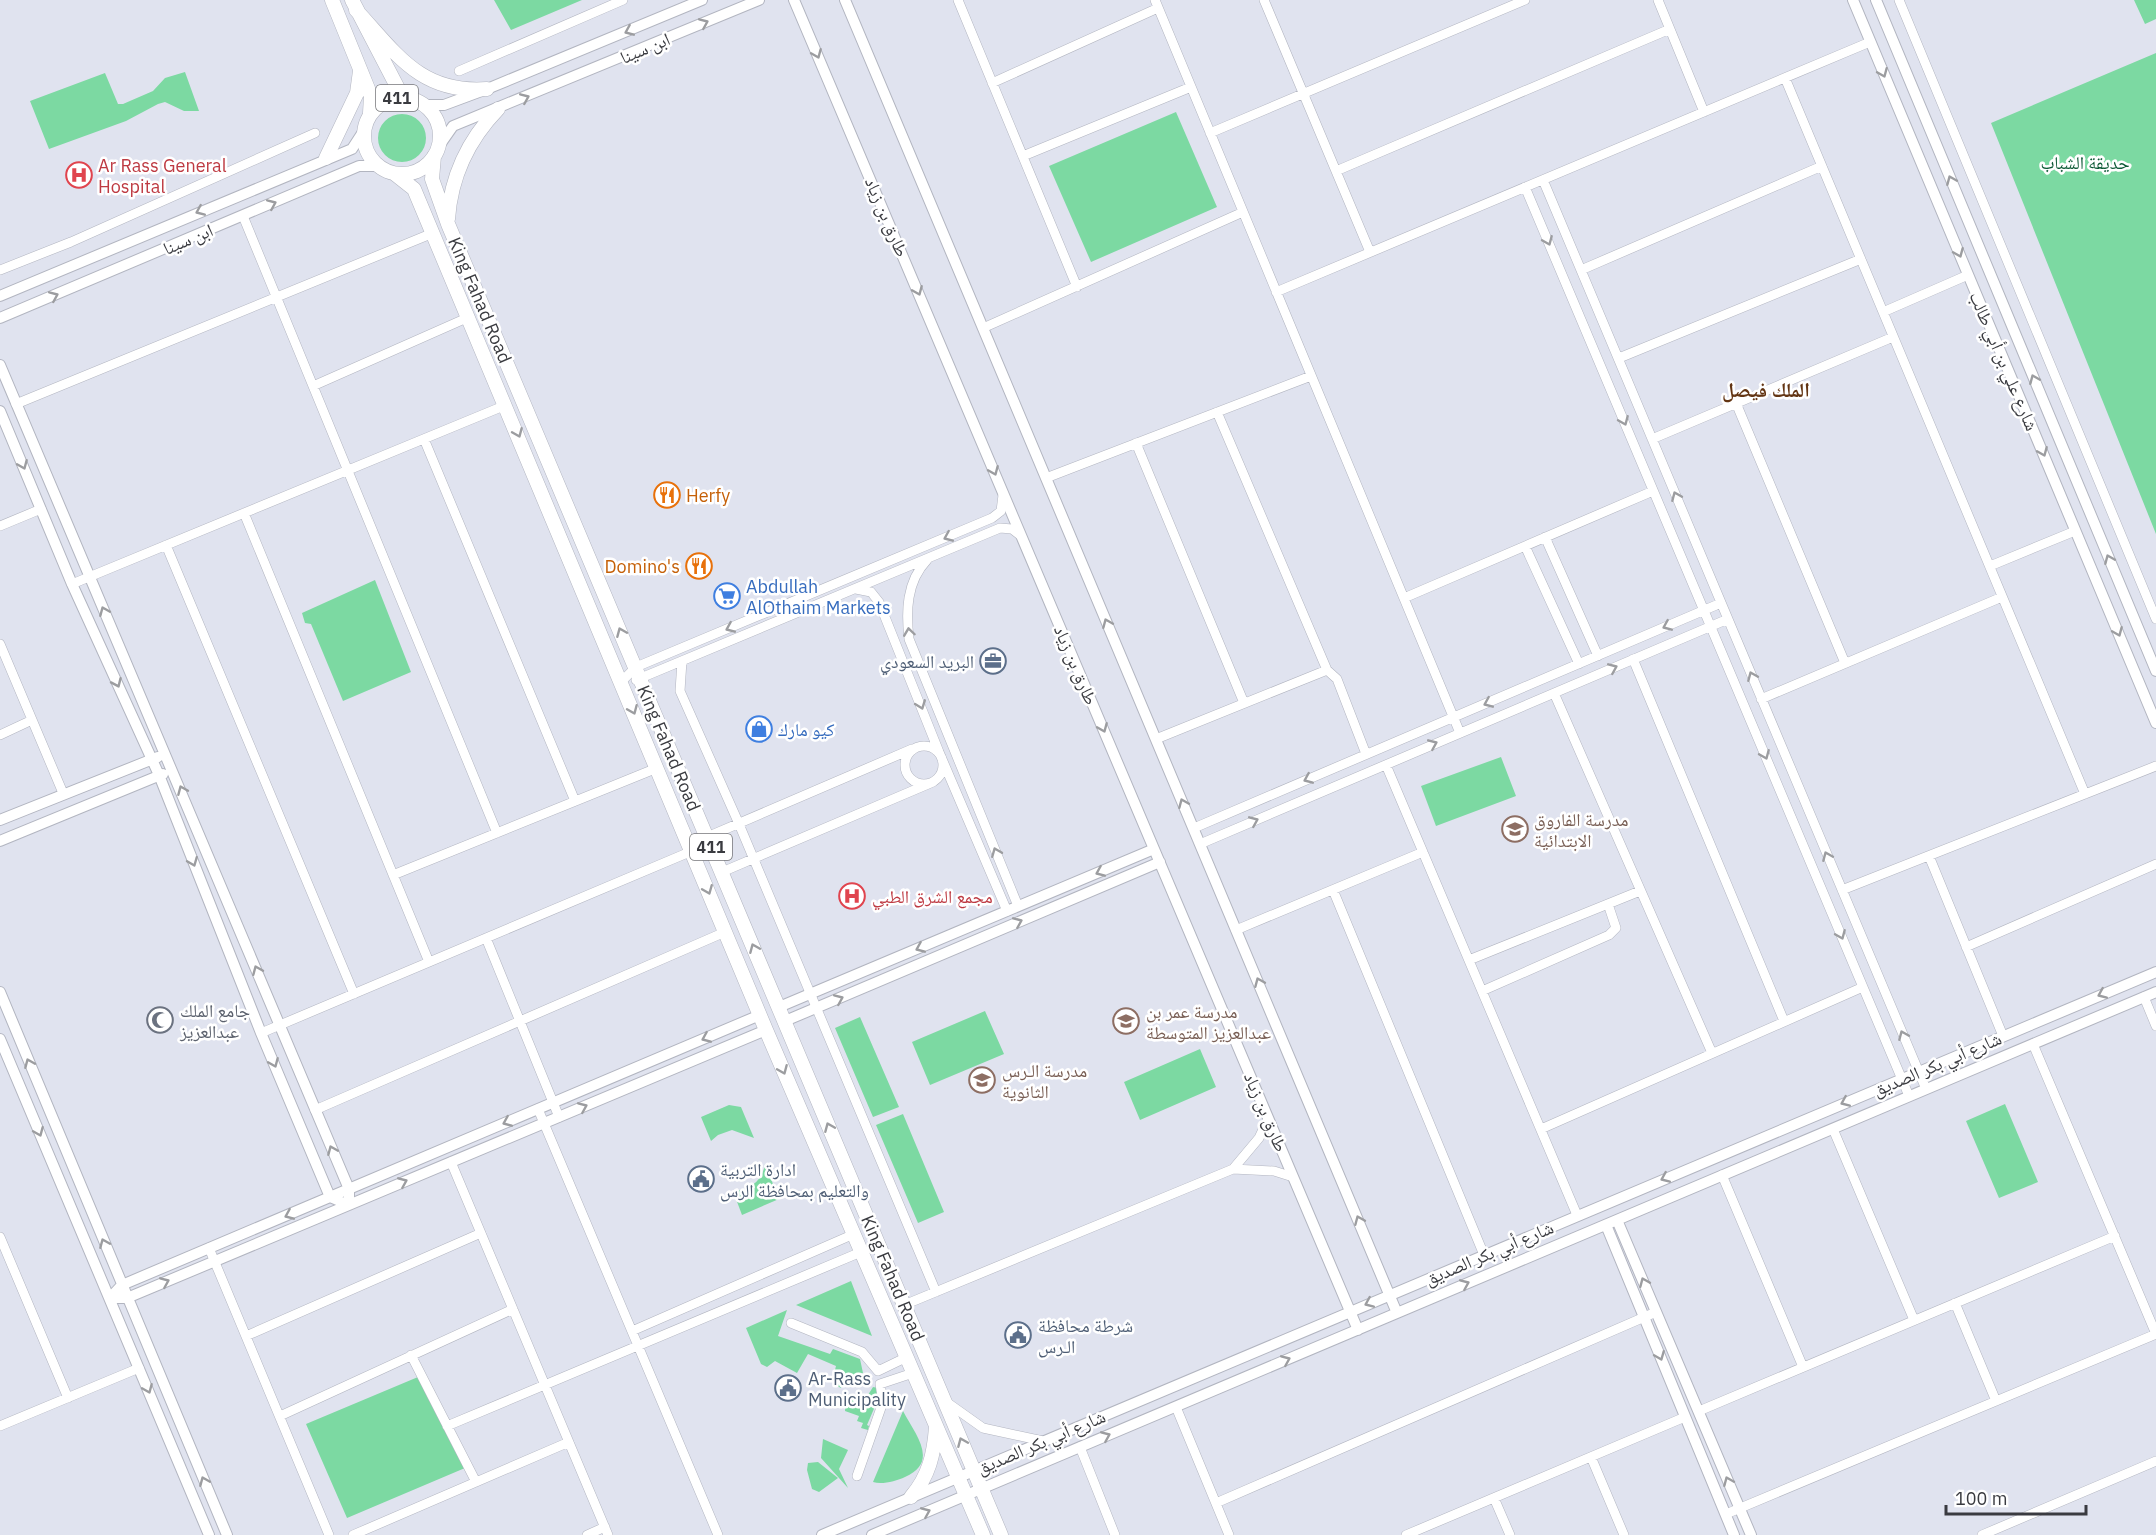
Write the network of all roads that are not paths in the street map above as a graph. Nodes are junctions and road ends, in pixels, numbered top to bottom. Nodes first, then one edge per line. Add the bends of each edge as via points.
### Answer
1 (332, 0) edge
2 (623, 0) edge
3 (702, 0) edge
4 (759, 0) edge
5 (794, 0) edge
6 (845, 0) edge
7 (970, 0) edge
8 (1264, 0) edge
9 (1525, 0) edge
10 (1658, 0) edge
11 (1853, 0) edge
12 (1876, 0) edge
13 (1899, 0) edge
14 (959, 2) edge
15 (1156, 4) edge
16 (354, 5) edge
17 (1670, 28) junction
18 (1870, 42) junction
19 (360, 63) junction
20 (459, 71) dead end
21 (1785, 78) junction
22 (992, 82) junction
23 (1191, 87) junction
24 (487, 89) junction
25 (1303, 93) junction
26 (403, 98) junction
27 (424, 105) junction
28 (498, 109) junction
29 (1704, 112) junction
30 (370, 113) junction
31 (363, 132) junction
32 (315, 133) dead end
33 (1210, 133) junction
34 (437, 151) junction
35 (1023, 156) junction
36 (326, 158) junction
37 (378, 166) junction
38 (1822, 166) junction
39 (1336, 171) junction
40 (395, 174) junction
41 (1543, 180) junction
42 (1525, 187) junction
43 (1243, 212) junction
44 (243, 216) junction
45 (448, 224) junction
46 (433, 233) junction
47 (1370, 252) junction
48 (1861, 259) junction
49 (0, 270) edge
50 (1581, 270) junction
51 (1968, 275) junction
52 (1077, 286) junction
53 (1276, 292) junction
54 (0, 296) edge
55 (277, 299) junction
56 (1883, 312) junction
57 (470, 317) junction
58 (0, 318) edge
59 (983, 328) junction
60 (1893, 337) junction
61 (1619, 358) junction
62 (0, 365) edge
63 (1311, 376) junction
64 (313, 386) junction
65 (1736, 403) junction
66 (16, 404) junction
67 (506, 405) junction
68 (0, 411) edge
69 (1217, 412) junction
70 (424, 439) junction
71 (1652, 439) junction
72 (1136, 443) junction
73 (348, 471) junction
74 (1046, 478) junction
75 (1003, 491) junction
76 (1653, 491) junction
77 (41, 509) junction
78 (244, 513) junction
79 (0, 526) edge
80 (2076, 531) junction
81 (1022, 536) junction
82 (1545, 537) junction
83 (166, 545) junction
84 (1525, 546) junction
85 (929, 557) junction
86 (1989, 567) junction
87 (89, 576) junction
88 (72, 584) junction
89 (853, 589) junction
90 (2002, 597) junction
91 (1404, 598) junction
92 (1721, 603) junction
93 (1704, 610) junction
94 (1728, 619) junction
95 (2156, 619) edge
96 (1710, 626) junction
97 (0, 644) edge
98 (1598, 656) junction
99 (1633, 659) junction
100 (682, 662) junction
101 (1845, 663) junction
102 (1579, 664) junction
103 (1327, 670) junction
104 (2156, 671) edge
105 (638, 673) junction
106 (621, 682) junction
107 (1554, 693) junction
108 (1761, 699) junction
109 (1244, 703) junction
110 (1454, 717) junction
111 (32, 720) junction
112 (2156, 723) edge
113 (1460, 733) junction
114 (0, 735) edge
115 (949, 737) junction
116 (1156, 739) junction
117 (912, 749) junction
118 (166, 754) junction
119 (1366, 754) junction
120 (941, 757) junction
121 (152, 760) junction
122 (1386, 765) junction
123 (2156, 766) edge
124 (657, 768) junction
125 (962, 769) junction
126 (173, 770) junction
127 (159, 775) junction
128 (933, 782) junction
129 (63, 793) junction
130 (2085, 794) junction
131 (575, 801) junction
132 (0, 820) edge
133 (739, 824) junction
134 (1194, 828) junction
135 (497, 833) junction
136 (707, 837) junction
137 (0, 841) edge
138 (1200, 844) junction
139 (1154, 849) junction
140 (692, 851) junction
141 (1423, 852) junction
142 (1929, 856) junction
143 (753, 859) junction
144 (1160, 862) junction
145 (2156, 864) edge
146 (722, 872) junction
147 (393, 875) junction
148 (1333, 890) junction
149 (1842, 890) junction
150 (1640, 891) junction
151 (1608, 904) junction
152 (1018, 906) junction
153 (1007, 911) junction
154 (1236, 930) junction
155 (725, 932) junction
156 (486, 939) junction
157 (1966, 947) junction
158 (1469, 960) junction
159 (429, 962) junction
160 (2156, 972) edge
161 (1863, 987) junction
162 (1482, 991) junction
163 (0, 992) edge
164 (2156, 992) edge
165 (354, 994) junction
166 (809, 994) junction
167 (2144, 997) junction
168 (779, 1007) junction
169 (816, 1008) junction
170 (760, 1015) junction
171 (520, 1021) junction
172 (785, 1022) junction
173 (1784, 1022) junction
174 (280, 1026) junction
175 (2156, 1026) edge
176 (766, 1030) junction
177 (261, 1033) junction
178 (2003, 1036) junction
179 (0, 1039) edge
180 (2033, 1044) junction
181 (1712, 1053) junction
182 (1918, 1072) junction
183 (1901, 1078) junction
184 (1926, 1089) junction
185 (1909, 1096) junction
186 (554, 1103) junction
187 (538, 1109) junction
188 (315, 1110) junction
189 (559, 1117) junction
190 (1268, 1119) junction
191 (544, 1123) junction
192 (1541, 1129) junction
193 (1833, 1129) junction
194 (451, 1162) junction
195 (1233, 1169) junction
196 (1722, 1175) junction
197 (1293, 1177) junction
198 (349, 1189) junction
199 (330, 1197) junction
200 (349, 1205) junction
201 (1577, 1215) junction
202 (1617, 1220) junction
203 (1606, 1225) junction
204 (481, 1233) junction
205 (854, 1234) junction
206 (2115, 1236) junction
207 (0, 1237) edge
208 (210, 1248) junction
209 (861, 1252) junction
210 (1484, 1255) junction
211 (215, 1261) junction
212 (122, 1286) junction
213 (936, 1292) junction
214 (1390, 1294) junction
215 (110, 1298) junction
216 (127, 1298) junction
217 (1955, 1303) junction
218 (904, 1305) junction
219 (513, 1309) junction
220 (1350, 1311) junction
221 (1656, 1312) junction
222 (1397, 1313) junction
223 (1644, 1318) junction
224 (1914, 1320) junction
225 (791, 1323) dead end
226 (1358, 1330) junction
227 (632, 1331) junction
228 (2156, 1334) edge
229 (246, 1336) junction
230 (638, 1346) junction
231 (411, 1355) junction
232 (907, 1357) junction
233 (1803, 1367) junction
234 (139, 1368) junction
235 (878, 1371) junction
236 (913, 1373) junction
237 (880, 1384) junction
238 (545, 1385) junction
239 (68, 1398) junction
240 (945, 1401) junction
241 (1996, 1401) junction
242 (1176, 1407) junction
243 (1699, 1411) junction
244 (280, 1416) junction
245 (1685, 1417) junction
246 (936, 1425) junction
247 (0, 1426) edge
248 (447, 1426) junction
249 (1043, 1441) junction
250 (569, 1442) junction
251 (1080, 1447) junction
252 (1591, 1457) junction
253 (2156, 1461) edge
254 (974, 1470) junction
255 (857, 1476) dead end
256 (958, 1478) junction
257 (476, 1482) junction
258 (982, 1489) junction
259 (966, 1496) junction
260 (911, 1497) junction
261 (1494, 1498) junction
262 (1216, 1503) junction
263 (1740, 1508) junction
264 (1725, 1514) junction
265 (892, 1527) junction
266 (607, 1531) edge
267 (209, 1535) edge
268 (227, 1535) edge
269 (329, 1535) edge
270 (353, 1535) edge
271 (587, 1535) edge
272 (718, 1535) edge
273 (822, 1535) edge
274 (872, 1535) edge
275 (883, 1535) edge
276 (983, 1535) edge
277 (1001, 1535) edge
278 (1115, 1535) edge
279 (1229, 1535) edge
280 (1406, 1535) edge
281 (1510, 1535) edge
282 (1624, 1535) edge
283 (1734, 1535) edge
284 (1751, 1535) edge
285 (1982, 1535) edge

1 - 19 main road, 411
2 - 20 street
3 -> 24 street, ابن سينا
28 -> 4 street, ابن سينا
5 -> 75 street, طارق بن زياد
6 - 59 street
7 - 14 street
8 - 25 street
9 - 25 street
10 - 17 street
11 - 18 street, شارع علي بن أبي طالب
104 -> 12 street, شارع علي بن أبي طالب
13 - 95 street
14 - 22 street
15 - 22 street
15 - 23 street
16 - 24 main road via 395,55 425,78 469,91
16 - 26 main road, 411
17 - 29 street
17 - 39 street
18 - 21 street
18 -> 51 street, شارع علي بن أبي طالب
19 - 30 main road, 411 via 371,96
19 - 36 main road via 357,93
21 - 29 street
21 - 38 street
22 - 35 street
23 - 33 street
23 - 35 street
24 - 27 street, ابن سينا via 444,105
25 - 33 street
25 - 39 street
26 - 27 main road, 411
26 - 30 main road, 411 via 385,102
27 - 34 main road, 411 via 438,123
28 - 34 street, ابن سينا via 453,126
28 - 45 main road via 477,131 462,159 449,203
29 - 41 street
30 - 31 main road, 411
31 - 36 street, ابن سينا via 352,149
31 - 37 main road, 411 via 369,157
32 - 49 street
33 - 43 street
34 - 40 main road via 418,171
34 - 45 main road, King Fahad Road / 411 via 432,179
35 - 52 street
36 -> 54 street, ابن سينا
37 - 40 main road, 411
44 -> 37 street, ابن سينا via 359,166
38 - 48 street
38 - 50 street
39 - 47 street
40 - 46 main road, King Fahad Road / 411 via 414,189
41 - 42 street
41 - 50 street
42 - 47 street
42 -> 76 street
43 - 52 street
43 - 53 street
44 - 55 street
58 -> 44 street, ابن سينا
105 -> 45 main road, King Fahad Road / 411
46 - 55 street
46 - 57 main road, King Fahad Road / 411
47 - 53 street
48 - 56 street
48 - 61 street
50 - 61 street
51 - 56 street
51 -> 80 street, شارع علي بن أبي طالب
52 - 59 street
53 - 63 street
55 - 64 street
55 - 66 street
56 - 60 street
57 - 64 street
57 - 67 main road, King Fahad Road / 411
59 - 74 street
60 - 65 street
60 - 86 street
61 - 71 street
62 - 66 street
63 - 69 street
63 - 91 street
64 - 73 street
65 - 71 street
65 - 101 street
66 - 87 street
67 - 70 street
67 -> 106 main road, King Fahad Road / 411
68 -> 77 street
69 - 72 street
69 - 103 street
70 - 73 street
70 - 131 street
92 -> 71 street
72 - 74 street
72 - 109 street
73 - 78 street
73 - 135 street
116 -> 74 street
75 - 81 street, طارق بن زياد
75 -> 105 street via 1001,511 992,519
76 - 82 street
76 - 93 street
77 - 79 street
77 - 88 street
78 - 83 street
78 - 147 street
80 - 86 street
80 -> 112 street, شارع علي بن أبي طالب
81 - 85 street via 1012,529 1000,528
81 -> 139 street, طارق بن زياد
82 - 84 street
82 - 98 street
83 - 87 street
83 - 165 street
84 - 91 street
84 - 102 street
85 - 89 street
115 -> 85 street via 909,639 907,607 911,590 915,575
86 - 90 street
87 - 88 street
118 -> 87 street
88 -> 121 street
89 - 100 street
89 -> 120 street via 871,592 879,602
90 - 101 street
90 - 130 street
91 - 110 street
92 - 93 street
92 - 94 street
93 - 96 street
93 -> 98 street
94 - 96 street
108 -> 94 street
96 - 99 street
96 -> 161 street
97 - 111 street
98 - 102 street
107 -> 99 street
99 - 173 street
100 - 105 street
100 - 133 street via 680,691
101 - 108 street
102 -> 110 street
103 - 109 street
103 - 119 street via 1337,679
105 - 106 street
105 - 136 main road, King Fahad Road / 411
106 -> 124 main road, King Fahad Road / 411
107 - 113 street
107 - 150 street
149 -> 108 street
109 - 116 street
110 - 113 street
110 - 119 street
111 - 114 street
111 - 129 street
122 -> 113 street
115 - 120 street
115 - 125 street
134 -> 116 street
117 - 120 street via 924,746
117 - 128 street via 904,766 909,778 920,784
117 - 133 street
118 - 121 street
118 - 126 street
119 -> 134 street
120 - 125 street
120 - 128 street
120 - 153 street
121 - 127 street
121 - 129 street
138 -> 122 street
122 - 141 street
123 - 130 street
124 - 131 street
124 - 140 main road, King Fahad Road / 411
152 -> 125 street
126 - 127 street
174 -> 126 street
127 - 137 street
127 -> 177 street
128 - 143 street
129 - 132 street
130 - 142 street
131 - 135 street
133 - 136 street
133 - 143 street
134 - 138 street
135 - 147 street
136 - 146 main road, King Fahad Road / 411
138 - 154 street
139 - 144 street, طارق بن زياد
139 -> 152 street
140 -> 155 main road, King Fahad Road / 411
140 - 156 street
141 - 148 street
141 - 158 street
142 - 149 street
142 - 157 street
143 - 146 street
143 - 166 street
169 -> 144 street
144 - 190 street, طارق بن زياد
145 - 157 street
168 -> 146 main road, King Fahad Road / 411
147 - 159 street
148 - 154 street
148 - 210 street
182 -> 149 street
150 - 151 street
150 - 181 street
151 - 158 street
151 - 162 street via 1616,921 1616,928 1609,935
152 - 153 street
153 -> 166 street
214 -> 154 street
155 - 170 main road, King Fahad Road / 411
155 - 171 street
156 - 159 street
156 - 171 street
157 - 178 street
158 - 162 street
159 - 165 street
160 -> 178 street, شارع أبي بكر الصديق
161 - 173 street
161 - 183 street
162 - 192 street
212 -> 163 street
164 - 167 street, شارع أبي بكر الصديق
165 - 174 street
166 - 168 street
166 - 169 street
167 - 175 street
167 - 180 street, شارع أبي بكر الصديق
168 - 172 main road, King Fahad Road / 411
169 - 172 street
169 - 213 street
170 - 176 main road, King Fahad Road / 411
170 -> 186 street
171 - 186 street
171 - 188 street
218 -> 172 main road, King Fahad Road / 411
173 - 181 street
174 - 177 street
174 - 188 street
189 -> 176 street
176 -> 205 main road, King Fahad Road / 411
177 -> 199 street
178 - 182 street, شارع أبي بكر الصديق
179 -> 215 street
180 - 184 street, شارع أبي بكر الصديق
180 - 206 street
181 - 192 street
182 - 183 street, شارع أبي بكر الصديق
182 - 184 street
183 - 185 street
183 -> 201 street, شارع أبي بكر الصديق
184 - 185 street, شارع أبي بكر الصديق
185 - 193 street, شارع أبي بكر الصديق
186 - 187 street
186 - 189 street
187 - 191 street
187 -> 198 street
198 -> 188 street
189 - 191 street
190 - 195 street via 1259,1138
190 - 197 street, طارق بن زياد
191 - 194 street
191 - 227 street
192 - 201 street
193 - 196 street, شارع أبي بكر الصديق
193 - 224 street
200 -> 194 street
194 - 204 street
195 - 197 street via 1274,1171
195 - 213 street
196 - 202 street, شارع أبي بكر الصديق
196 - 233 street
197 - 220 street, طارق بن زياد
198 - 199 street
198 - 200 street
199 - 200 street
199 -> 208 street
200 - 211 street
201 - 210 street, شارع أبي بكر الصديق
202 - 203 street, شارع أبي بكر الصديق
221 -> 202 street
222 -> 203 street, شارع أبي بكر الصديق
203 - 223 street
204 - 219 street
204 - 229 street
205 - 209 main road, King Fahad Road / 411
205 - 227 street
206 - 217 street
206 - 228 street
207 - 239 street
208 - 211 street
208 - 212 street
209 - 230 street
209 - 232 main road, King Fahad Road / 411
210 - 214 street, شارع أبي بكر الصديق
216 -> 211 street
211 - 229 street
212 - 215 street
212 - 216 street
213 - 218 street
214 -> 220 street, شارع أبي بكر الصديق
214 - 222 street
215 - 216 street
215 - 234 street
268 -> 216 street
217 - 224 street
217 - 241 street
218 - 240 main road, King Fahad Road / 411
219 - 231 street
219 - 238 street
220 - 226 street, طارق بن زياد
220 - 249 street, شارع أبي بكر الصديق
221 - 223 street
221 - 243 street
222 - 226 street, شارع أبي بكر الصديق
223 -> 245 street
223 - 262 street
224 - 233 street
225 - 235 street via 862,1352
242 -> 226 street, شارع أبي بكر الصديق
227 - 230 street
228 - 241 street
229 - 244 street
230 - 238 street
230 - 272 street
231 - 244 street
231 - 248 street
232 - 235 street
232 - 236 main road, King Fahad Road / 411
233 - 243 street
234 - 239 street
234 -> 267 street
235 - 237 street
236 - 237 street
236 - 246 main road, King Fahad Road / 411
237 - 255 street via 884,1402
238 - 248 street
238 - 250 street
239 - 247 street
240 - 249 street via 983,1428
254 -> 240 main road, King Fahad Road / 411
241 - 263 street
251 -> 242 street, شارع أبي بكر الصديق
242 - 262 street
263 -> 243 street
244 - 269 street
245 - 252 street
245 - 264 street
246 - 256 main road, King Fahad Road / 411
246 - 260 main road via 930,1466
248 - 257 street
249 - 254 street, شارع أبي بكر الصديق
250 - 257 street
250 - 266 street
251 - 258 street, شارع أبي بكر الصديق
251 - 278 street
252 - 261 street
252 - 282 street
253 - 285 street
254 - 256 street, شارع أبي بكر الصديق
254 - 258 main road, King Fahad Road / 411
256 - 259 main road, King Fahad Road / 411
256 - 260 street, شارع أبي بكر الصديق
257 - 270 street
258 - 259 street, شارع أبي بكر الصديق
258 - 277 main road, King Fahad Road / 411
265 -> 259 street, شارع أبي بكر الصديق
259 - 276 main road, King Fahad Road / 411
260 - 273 street, شارع أبي بكر الصديق
261 - 280 street
261 - 281 street
262 - 279 street
263 - 264 street
263 - 284 street
264 - 283 street
265 - 274 street, شارع أبي بكر الصديق
265 - 275 street
266 - 271 street

